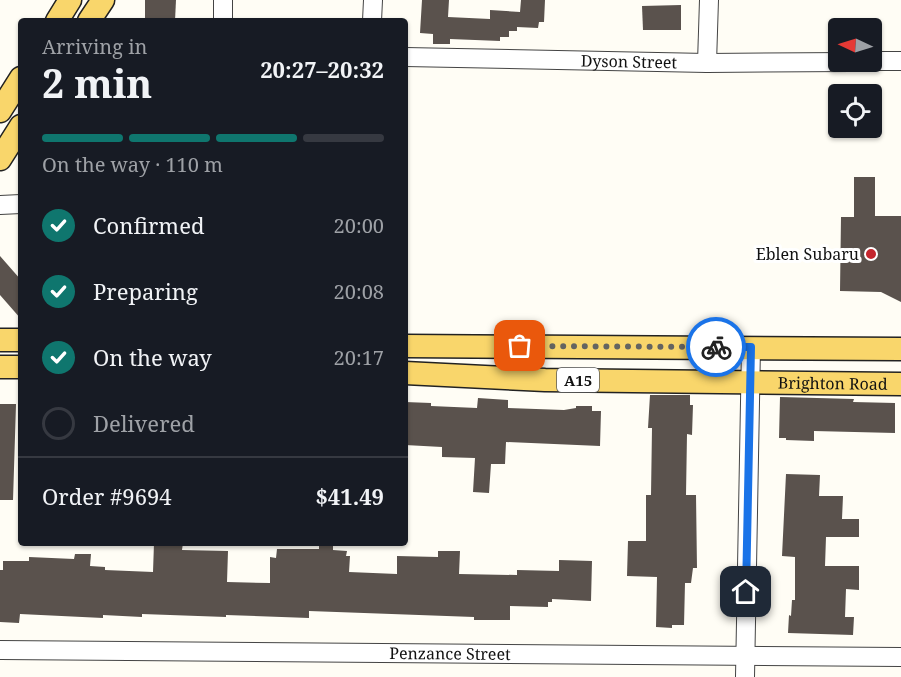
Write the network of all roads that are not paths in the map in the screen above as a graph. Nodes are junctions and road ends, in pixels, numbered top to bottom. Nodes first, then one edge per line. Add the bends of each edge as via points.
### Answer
1 (70, 0) edge
2 (103, 0) edge
3 (224, 0) edge
4 (373, 0) edge
5 (708, 0) edge
6 (59, 18) edge
7 (91, 18) edge
8 (223, 18) edge
9 (372, 18) edge
10 (408, 57) edge
11 (882, 61) edge
12 (901, 61) edge
13 (828, 62) edge
14 (707, 63) junction
15 (18, 83) edge
16 (0, 111) edge
17 (18, 131) edge
18 (0, 159) edge
19 (18, 204) edge
20 (0, 205) edge
21 (0, 340) edge
22 (18, 340) edge
23 (408, 346) edge
24 (751, 347) junction
25 (901, 349) edge
26 (0, 367) edge
27 (18, 367) edge
28 (408, 373) edge
29 (751, 381) junction
30 (901, 384) edge
31 (0, 650) edge
32 (901, 657) edge
33 (745, 658) junction
34 (745, 677) edge

1 - 6 main road
2 - 7 main road
3 - 8 street
4 - 9 street
5 - 14 street
10 - 14 street, Dyson Street
11 - 12 street
13 - 14 street, Dyson Street
15 - 16 main road
17 - 18 main road
19 - 20 street
21 - 22 main road
23 - 24 main road, A15
24 - 25 main road, A15
24 - 29 street
26 - 27 main road
28 - 29 main road, Brighton Road / A15 via 545,380
29 - 30 main road, Brighton Road / A15
29 - 33 street
31 - 33 street, Penzance Street
32 - 33 street, Penzance Street
33 - 34 street

